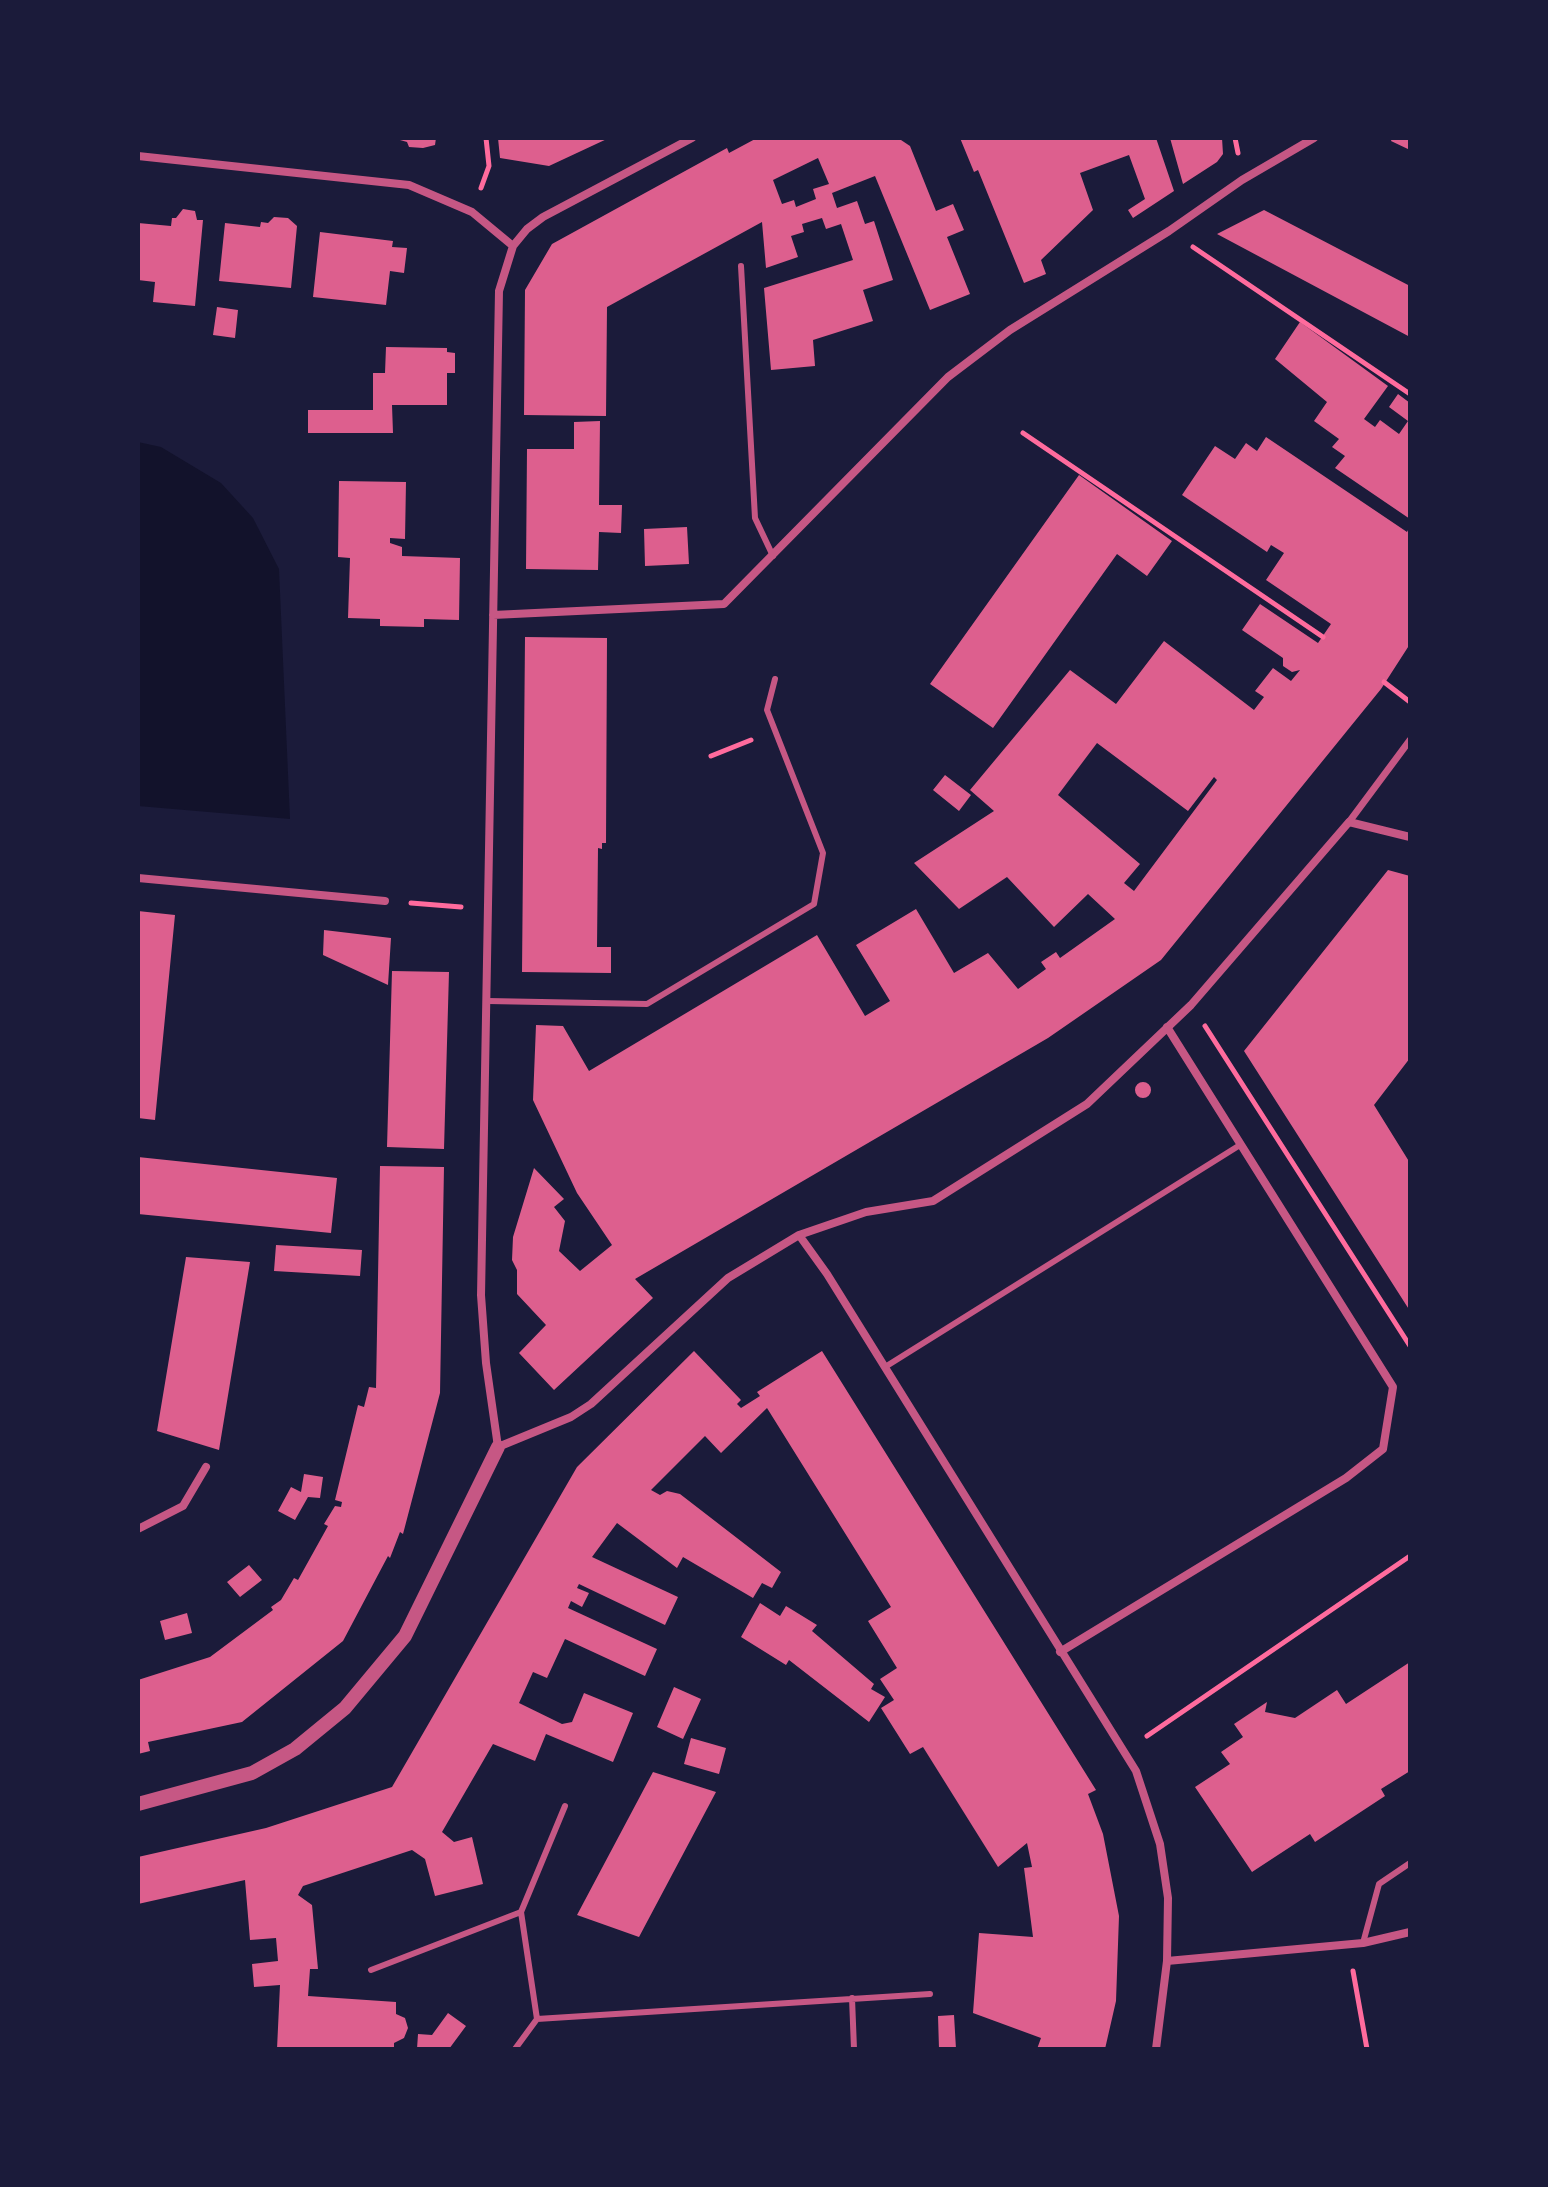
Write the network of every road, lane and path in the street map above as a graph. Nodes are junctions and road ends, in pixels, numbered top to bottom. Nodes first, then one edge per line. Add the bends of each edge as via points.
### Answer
1 (486, 138) edge
2 (692, 138) edge
3 (1314, 138) edge
4 (138, 156) edge
5 (472, 212) junction
6 (1169, 231) junction
7 (513, 246) junction
8 (741, 266) dead end
9 (1410, 394) edge
10 (1023, 433) dead end
11 (773, 556) junction
12 (493, 615) junction
13 (1323, 637) dead end
14 (775, 679) dead end
15 (1384, 682) dead end
16 (1410, 702) edge
17 (776, 731) junction
18 (1410, 740) edge
19 (711, 756) dead end
20 (1349, 822) junction
21 (1410, 837) edge
22 (138, 878) edge
23 (385, 901) joint
24 (490, 910) junction
25 (488, 1001) junction
26 (1191, 1005) junction
27 (1167, 1027) junction
28 (1240, 1145) junction
29 (799, 1235) junction
30 (1410, 1346) edge
31 (885, 1367) junction
32 (498, 1447) junction
33 (206, 1467) dead end
34 (138, 1529) edge
35 (1410, 1556) edge
36 (1060, 1652) junction
37 (1123, 1752) junction
38 (138, 1804) edge
39 (565, 1806) dead end
40 (1410, 1863) edge
41 (521, 1912) junction
42 (1410, 1932) edge
43 (1349, 1943) junction
44 (1363, 1943) junction
45 (1167, 1961) junction
46 (371, 1970) dead end
47 (930, 1994) dead end
48 (852, 1998) junction
49 (537, 2019) junction
50 (515, 2049) edge
51 (854, 2049) edge
52 (1156, 2049) edge
53 (1367, 2049) edge

1 - 5 path via 489,166
2 - 7 street via 543,217
3 - 6 street
4 - 5 street via 409,185
5 - 7 street
6 - 9 path
6 - 11 street via 1010,330 948,377
7 - 12 street via 499,291
8 - 11 lane via 755,518
10 - 13 path
11 - 12 street via 724,604
12 - 24 street
14 - 17 lane via 767,710
15 - 16 path
17 - 19 path
17 - 25 lane via 823,853 814,904 647,1004
18 - 20 street
20 - 21 street
20 - 26 street
22 - 23 street
23 - 24 path
24 - 25 street
25 - 32 street via 481,1295
26 - 27 street
26 - 30 path
27 - 28 street
27 - 29 street via 1087,1104 933,1201 866,1212
28 - 31 lane
28 - 36 street via 1393,1387 1383,1449 1346,1478
29 - 31 street
29 - 32 street via 728,1278 591,1404
31 - 36 street
32 - 38 street via 405,1636 345,1708 295,1749 252,1773
33 - 34 street via 183,1506
35 - 37 path
36 - 37 street
37 - 45 street via 1136,1771 1160,1844 1168,1898
39 - 41 lane
40 - 44 lane via 1379,1884
41 - 46 lane
41 - 49 lane
42 - 44 street
43 - 44 street
43 - 45 street
43 - 53 path
45 - 52 street
47 - 48 lane
48 - 49 lane
48 - 51 lane
49 - 50 lane

